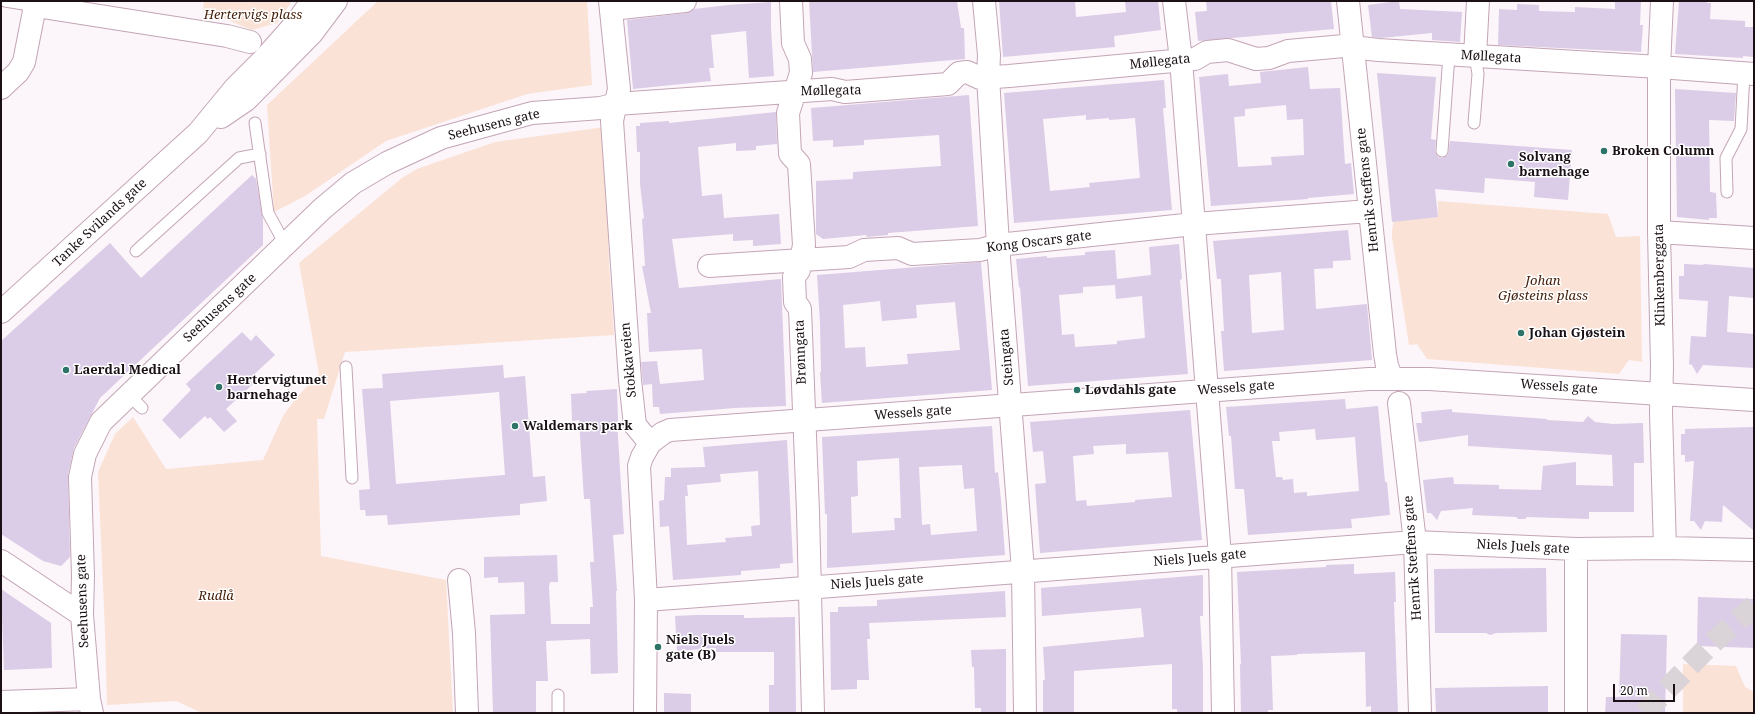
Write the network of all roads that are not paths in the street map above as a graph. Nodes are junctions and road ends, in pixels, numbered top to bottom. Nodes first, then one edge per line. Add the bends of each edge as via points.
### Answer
1 (5, 1) edge
2 (312, 1) edge
3 (336, 1) edge
4 (685, 1) edge
5 (791, 1) edge
6 (984, 1) edge
7 (1174, 1) edge
8 (1348, 1) edge
9 (1478, 1) edge
10 (1662, 1) edge
11 (36, 4) edge
12 (610, 5) edge
13 (250, 42) dead end
14 (1353, 47) junction
15 (1449, 55) junction
16 (1475, 56) junction
17 (1181, 60) junction
18 (1659, 67) junction
19 (1749, 74) edge
20 (988, 78) junction
21 (1, 88) edge
22 (795, 91) junction
23 (616, 104) junction
24 (255, 123) dead end
25 (1474, 123) dead end
26 (198, 133) junction
27 (1442, 150) dead end
28 (260, 154) junction
29 (1727, 192) dead end
30 (1370, 211) junction
31 (1194, 224) junction
32 (1659, 232) junction
33 (1754, 238) edge
34 (289, 241) junction
35 (998, 246) junction
36 (136, 251) dead end
37 (801, 260) junction
38 (709, 266) dead end
39 (1, 312) edge
40 (346, 368) dead end
41 (1392, 378) junction
42 (1207, 390) junction
43 (1662, 394) junction
44 (1754, 400) edge
45 (1399, 403) dead end
46 (1011, 406) junction
47 (804, 420) junction
48 (650, 443) junction
49 (352, 478) dead end
50 (1415, 542) junction
51 (1665, 548) junction
52 (1576, 550) junction
53 (1754, 550) edge
54 (1220, 556) junction
55 (1, 561) edge
56 (1023, 571) junction
57 (458, 580) dead end
58 (809, 587) junction
59 (646, 600) junction
60 (82, 615) junction
61 (558, 695) dead end
62 (1, 702) edge
63 (90, 706) edge
64 (467, 713) edge
65 (558, 713) edge
66 (645, 713) edge
67 (813, 713) edge
68 (1025, 713) edge
69 (1223, 713) edge
70 (1420, 713) edge
71 (1576, 713) edge

1 - 11 lane
2 - 26 street, Tanke Svilands gate via 297,22 235,88
3 - 26 street, Tanke Svilands gate via 312,33 246,100
4 - 12 street
5 - 22 street, Brønngata via 793,43 800,60 801,73
6 - 20 street, Steingata via 989,55
7 - 17 street
8 - 14 street, Henrik Steffens gate
9 - 16 street
10 - 18 street, Klinkenberggata
11 - 13 street
11 - 21 street via 24,62 18,72
12 - 23 street, Stokkaveien via 619,89
14 - 15 street, Møllegata
14 - 17 street, Møllegata via 1288,51 1269,58 1256,59 1221,50 1207,52 1195,59
14 - 30 street, Henrik Steffens gate
15 - 16 street, Møllegata
15 - 27 lane
16 - 18 street, Møllegata
16 - 25 lane via 1478,74
17 - 20 street, Møllegata
17 - 31 street
18 - 19 street, Møllegata
18 - 32 street, Klinkenberggata
19 - 29 lane via 1741,129 1726,158
20 - 22 street, Møllegata via 980,78 967,72 959,73 948,84 845,92 832,89
20 - 35 street, Steingata
22 - 23 street, Møllegata
22 - 37 street, Brønngata via 788,113 790,154 799,164 804,244
23 - 34 street, Seehusens gate via 601,108 532,113 441,138 387,163 353,183
23 - 48 street, Stokkaveien via 612,121 630,380 635,424
24 - 28 lane
26 - 39 street, Tanke Svilands gate
28 - 34 lane via 268,213 280,235
28 - 36 lane via 238,158
30 - 31 street, Kong Oscars gate
30 - 41 street, Henrik Steffens gate via 1387,366
31 - 35 street, Kong Oscars gate
31 - 42 street
32 - 33 street
32 - 43 street, Klinkenberggata
34 - 60 street, Seehusens gate via 135,401 101,422 85,454 80,477
35 - 37 street, Kong Oscars gate via 980,250 912,254 898,248 864,250 849,257
35 - 46 street, Steingata
37 - 38 street, Kong Oscars gate
37 - 47 street, Brønngata via 799,270 794,276 795,302 800,310
40 - 49 lane
41 - 42 street, Wessels gate
41 - 43 street, Wessels gate
42 - 46 street, Wessels gate
42 - 54 street
43 - 44 street, Wessels gate
43 - 51 street, Klinkenberggata via 1660,413
45 - 50 street, Henrik Steffens gate
46 - 47 street, Wessels gate
46 - 56 street, Steingata
47 - 48 street, Wessels gate via 678,429 663,433
47 - 58 street, Brønngata
48 - 59 street via 642,457 639,475
50 - 52 street, Niels Juels gate
50 - 54 street, Niels Juels gate
50 - 70 street, Henrik Steffens gate
51 - 52 street, Niels Juels gate
51 - 53 street, Niels Juels gate
52 - 71 street
54 - 56 street, Niels Juels gate
54 - 69 street
55 - 60 street
56 - 58 street, Niels Juels gate
56 - 68 street, Steingata
57 - 64 street via 464,633
58 - 59 street, Niels Juels gate
58 - 67 street, Brønngata
59 - 66 street
60 - 63 street, Seehusens gate
61 - 65 lane
62 - 63 street

